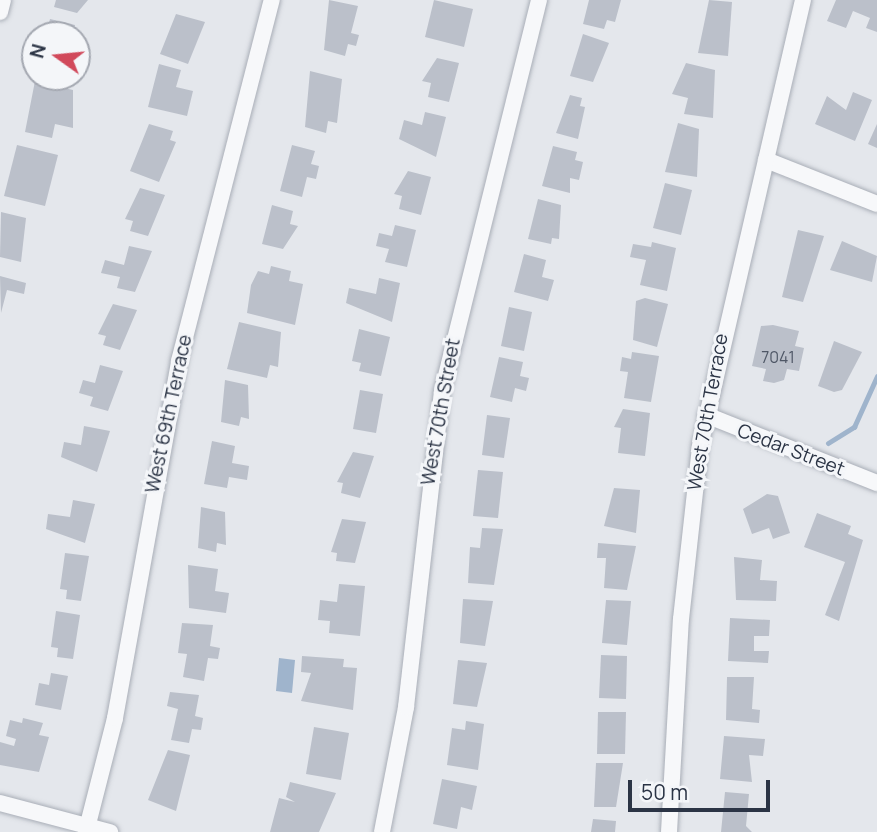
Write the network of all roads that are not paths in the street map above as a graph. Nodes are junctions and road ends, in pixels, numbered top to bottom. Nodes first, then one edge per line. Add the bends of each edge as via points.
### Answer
1 (3, 0) edge
2 (272, 0) edge
3 (539, 0) edge
4 (803, 0) edge
5 (0, 12) edge
6 (766, 160) junction
7 (877, 204) edge
8 (706, 415) junction
9 (877, 483) edge
10 (0, 803) edge
11 (87, 829) edge
12 (110, 832) edge
13 (382, 832) edge
14 (668, 832) edge

1 - 5 street
2 - 11 street, West 69th Terrace via 179,361 115,718
3 - 13 street, West 70th Street via 442,393 405,707
4 - 6 street, West 70th Terrace
6 - 7 street
6 - 8 street, West 70th Terrace
8 - 9 street, Cedar Street
8 - 14 street, West 70th Terrace via 686,564
10 - 11 street
11 - 12 street

